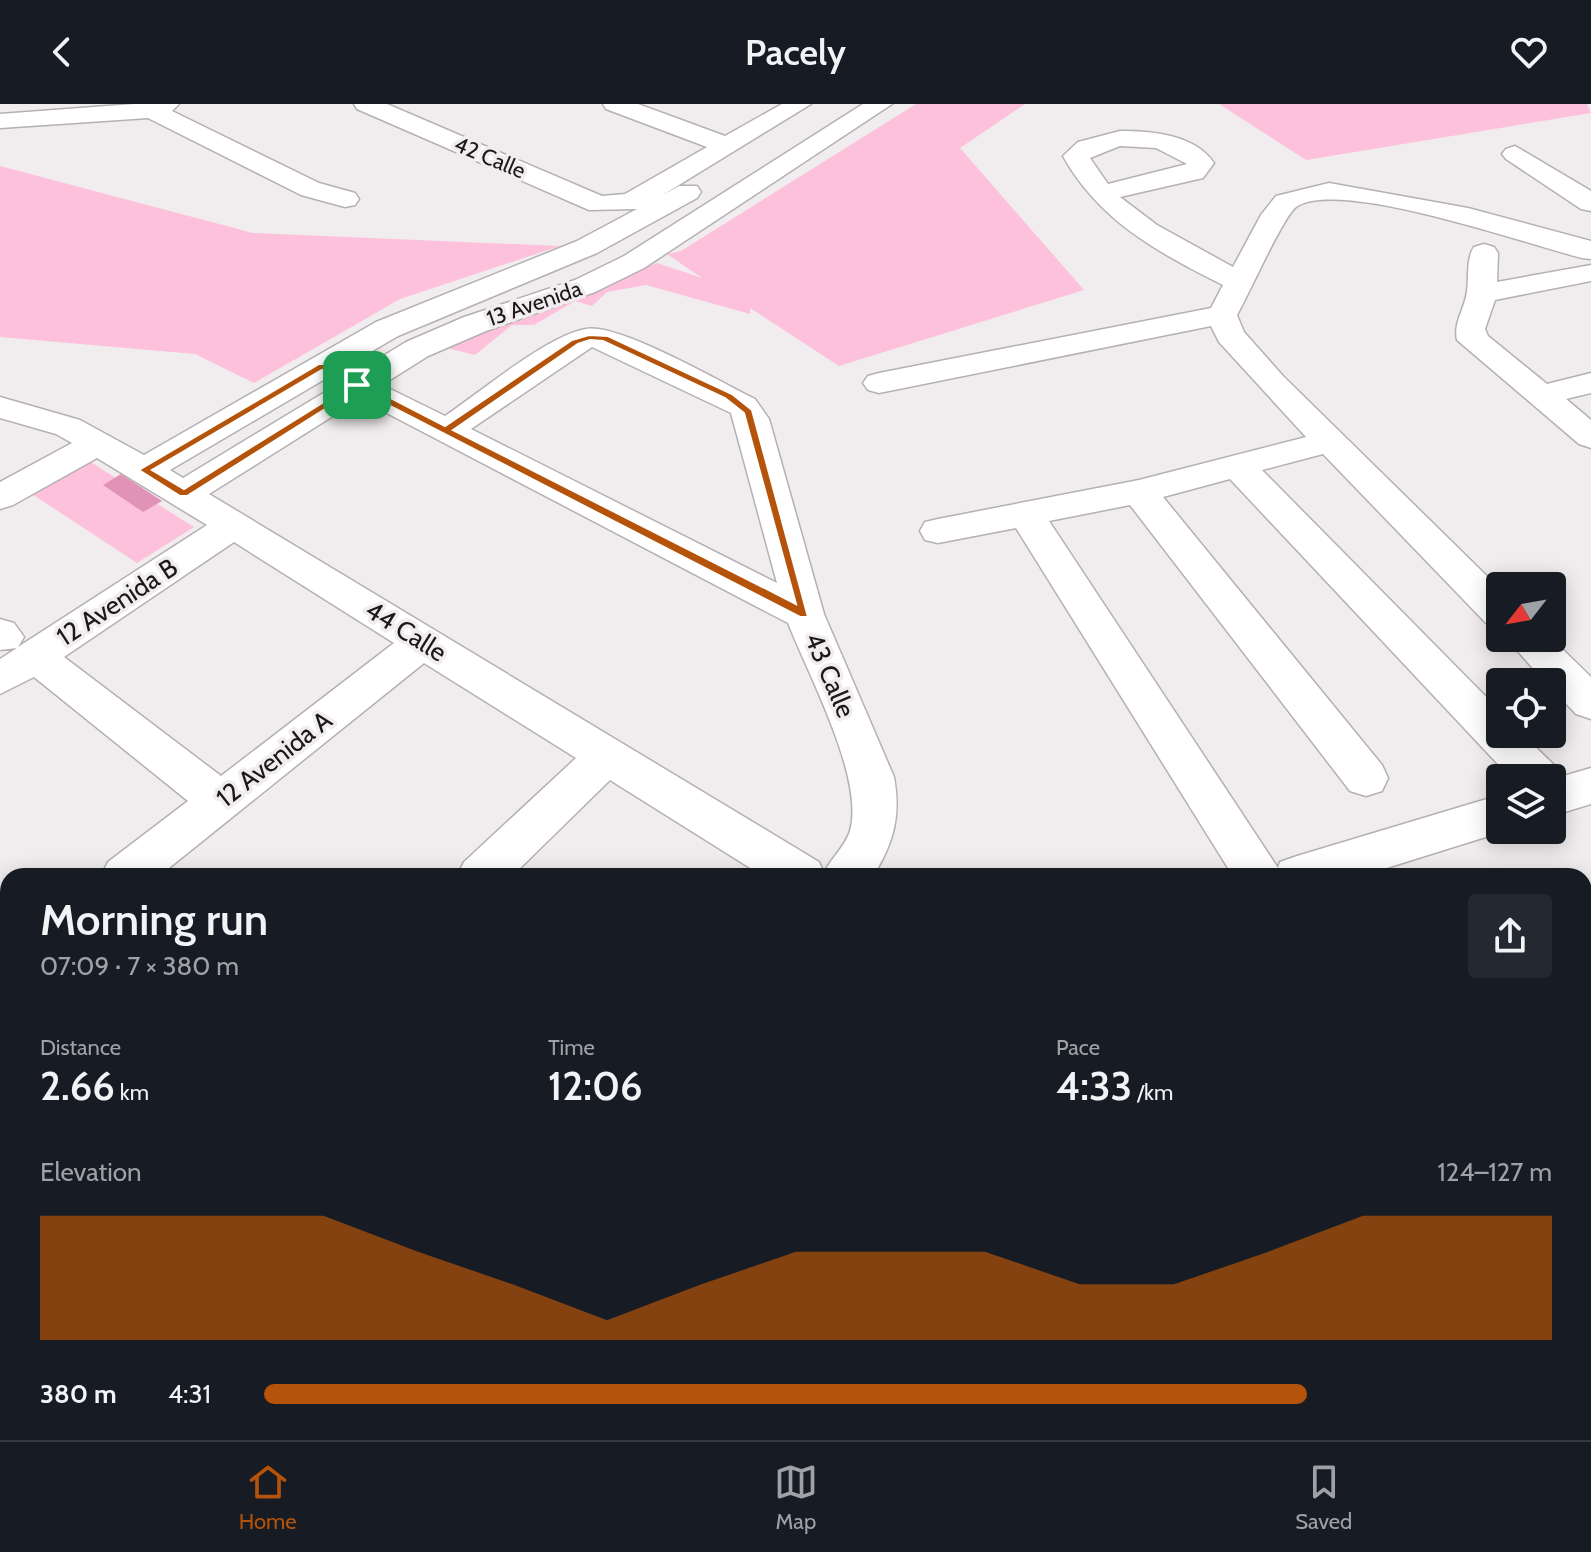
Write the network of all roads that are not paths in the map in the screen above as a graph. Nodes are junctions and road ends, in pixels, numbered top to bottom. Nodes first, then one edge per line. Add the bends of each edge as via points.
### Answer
1 (366, 104) edge
2 (615, 104) edge
3 (880, 104) edge
4 (159, 107) edge
5 (810, 108) edge
6 (0, 121) edge
7 (737, 150) junction
8 (1515, 154) dead end
9 (781, 166) junction
10 (1104, 193) dead end
11 (345, 199) dead end
12 (1591, 203) edge
13 (1484, 253) dead end
14 (1587, 262) edge
15 (1240, 282) junction
16 (1482, 294) junction
17 (1222, 315) junction
18 (322, 366) junction
19 (879, 383) dead end
20 (1591, 383) edge
21 (357, 385) junction
22 (1541, 396) junction
23 (0, 407) edge
24 (446, 431) junction
25 (1591, 437) edge
26 (1327, 442) junction
27 (97, 444) junction
28 (1239, 468) junction
29 (144, 470) junction
30 (1139, 492) junction
31 (184, 494) junction
32 (0, 497) edge
33 (1026, 514) junction
34 (234, 525) junction
35 (938, 531) dead end
36 (1486, 599) edge
37 (804, 614) junction
38 (13, 642) edge
39 (423, 642) junction
40 (1540, 652) edge
41 (0, 679) edge
42 (1591, 703) edge
43 (607, 755) junction
44 (1532, 764) edge
45 (1366, 778) dead end
46 (221, 801) junction
47 (1486, 818) edge
48 (135, 868) edge
49 (489, 868) edge
50 (789, 868) edge
51 (851, 868) edge
52 (1253, 868) edge
53 (1323, 868) edge

1 - 7 street, 42 Calle via 599,204 631,202
2 - 7 street
3 - 9 street, 13 Avenida
4 - 6 street
4 - 11 street via 310,189
5 - 7 street
7 - 9 street
7 - 18 street, 13 Avenida via 630,227 400,324
8 - 12 street
9 - 21 street, 13 Avenida via 634,262 585,286 417,349
10 - 15 street via 1149,234
13 - 16 street
14 - 15 street via 1551,237 1469,215 1329,191 1284,200
14 - 16 street
15 - 17 street
16 - 22 street via 1470,329 1473,340
17 - 19 street
17 - 26 street via 1230,335
18 - 21 street
18 - 29 street, 13 Avenida
20 - 22 street
21 - 24 street
21 - 31 street, 13 Avenida
22 - 25 street
23 - 27 street, 44 Calle via 45,418
24 - 37 street
24 - 37 street, 43 Calle via 589,337 605,338 736,400 748,412
26 - 28 street
26 - 36 street
27 - 29 street, 44 Calle
27 - 32 street
28 - 30 street
28 - 44 street
29 - 31 street, 44 Calle
30 - 33 street
30 - 45 street
31 - 34 street, 44 Calle
33 - 35 street
33 - 52 street
34 - 38 street, 12 Avenida B
34 - 39 street, 44 Calle
37 - 51 street, 43 Calle via 872,777 878,806 874,833
38 - 41 street, 12 Avenida B
38 - 46 street
39 - 43 street, 44 Calle
39 - 46 street, 12 Avenida A
40 - 42 street
43 - 49 street
43 - 50 street, 44 Calle
46 - 48 street, 12 Avenida A
47 - 53 street

